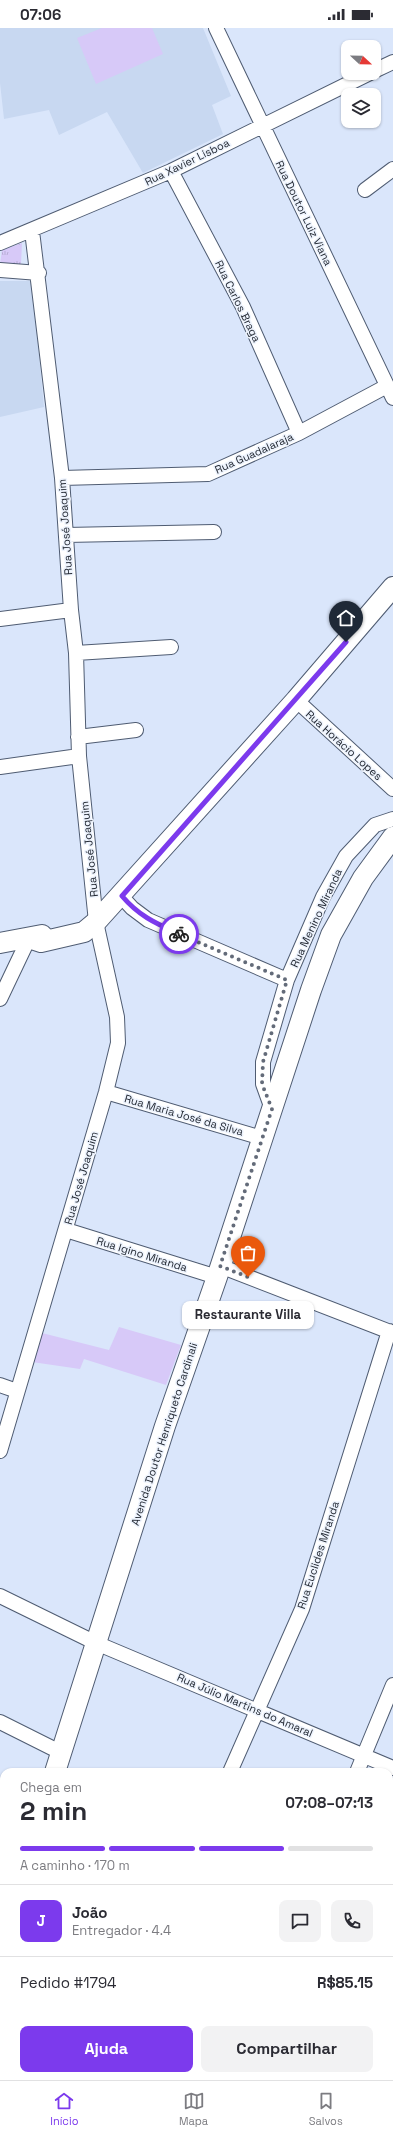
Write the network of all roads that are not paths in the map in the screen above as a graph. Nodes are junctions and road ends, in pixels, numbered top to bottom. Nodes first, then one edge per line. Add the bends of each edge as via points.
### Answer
1 (216, 28) edge
2 (393, 62) edge
3 (381, 68) edge
4 (355, 80) edge
5 (261, 125) junction
6 (393, 169) edge
7 (171, 171) junction
8 (365, 190) dead end
9 (32, 231) junction
10 (0, 243) edge
11 (0, 270) edge
12 (39, 273) junction
13 (390, 392) edge
14 (299, 433) junction
15 (62, 478) junction
16 (214, 532) dead end
17 (66, 535) junction
18 (391, 594) edge
19 (71, 610) junction
20 (0, 619) edge
21 (171, 647) dead end
22 (76, 653) junction
23 (296, 700) junction
24 (136, 730) dead end
25 (78, 737) junction
26 (79, 756) junction
27 (0, 767) edge
28 (393, 789) edge
29 (393, 819) edge
30 (393, 837) edge
31 (122, 896) junction
32 (96, 922) junction
33 (29, 938) junction
34 (0, 943) edge
35 (287, 980) junction
36 (0, 999) edge
37 (106, 1092) junction
38 (272, 1109) junction
39 (262, 1138) junction
40 (66, 1230) junction
41 (219, 1272) junction
42 (391, 1332) edge
43 (0, 1385) edge
44 (17, 1391) junction
45 (0, 1452) edge
46 (0, 1596) edge
47 (96, 1643) junction
48 (393, 1685) edge
49 (258, 1710) junction
50 (0, 1722) edge
51 (62, 1753) junction
52 (363, 1755) junction
53 (56, 1768) edge
54 (232, 1768) edge
55 (358, 1768) edge
56 (393, 1768) edge

1 - 5 street, Rua Doutor Luiz Viana
2 - 3 street
4 - 5 street, Rua Xavier Lisboa
5 - 7 street, Rua Xavier Lisboa
5 - 13 street, Rua Doutor Luiz Viana
6 - 8 street
7 - 9 street, Rua Xavier Lisboa
7 - 14 street, Rua Carlos Braga via 243,307
9 - 10 street, Rua Xavier Lisboa
9 - 12 street, Rua José Joaquim
11 - 12 street
12 - 15 street, Rua José Joaquim
13 - 14 street, Rua Guadalaraja
14 - 15 street, Rua Guadalaraja via 208,474
15 - 17 street, Rua José Joaquim
16 - 17 street
17 - 19 street, Rua José Joaquim
18 - 23 main road
19 - 20 street
19 - 22 street, Rua José Joaquim
21 - 22 street
22 - 25 street, Rua José Joaquim
23 - 28 street, Rua Horácio Lopes
23 - 31 main road
24 - 25 street
25 - 26 street, Rua José Joaquim
26 - 27 street
26 - 32 street, Rua José Joaquim
29 - 35 street, Rua Menino Miranda via 375,826 346,856 323,897
30 - 38 main road, Avenida Doutor Henriqueto Cardinali via 363,878 331,935
31 - 32 main road
31 - 35 street via 132,908 148,920
32 - 33 main road via 84,932 41,942
32 - 37 street, Rua José Joaquim via 117,1017 118,1043
33 - 34 main road
33 - 36 street
35 - 38 street, Rua Menino Miranda via 263,1062 262,1084
37 - 39 street, Rua Maria José da Silva
37 - 40 street, Rua José Joaquim
38 - 39 main road, Avenida Doutor Henriqueto Cardinali
39 - 41 main road, Avenida Doutor Henriqueto Cardinali
40 - 41 street, Rua Igino Miranda
40 - 44 street, Rua José Joaquim
41 - 42 street, Rua Igino Miranda
41 - 47 main road, Avenida Doutor Henriqueto Cardinali
42 - 49 street, Rua Euclides Miranda via 302,1608
43 - 44 street
44 - 45 street, Rua José Joaquim
46 - 47 street, Rua Júlio Martins do Amaral
47 - 49 street, Rua Júlio Martins do Amaral
47 - 51 main road, Avenida Doutor Henriqueto Cardinali
48 - 52 street
49 - 52 street, Rua Júlio Martins do Amaral
49 - 54 street, Rua Euclides Miranda
50 - 51 street
51 - 53 main road, Avenida Doutor Henriqueto Cardinali
52 - 55 street
52 - 56 street, Rua Júlio Martins do Amaral

